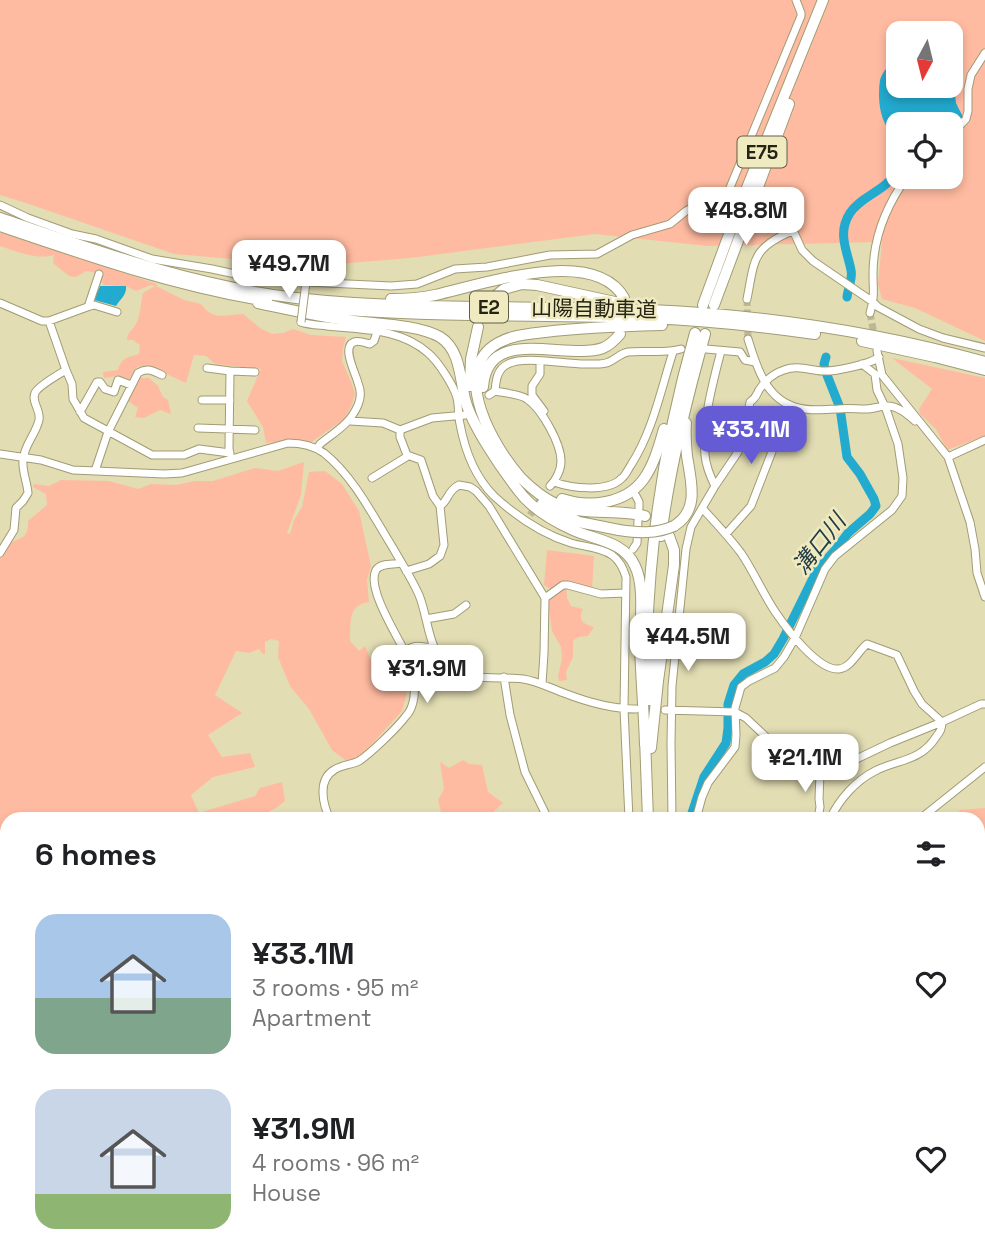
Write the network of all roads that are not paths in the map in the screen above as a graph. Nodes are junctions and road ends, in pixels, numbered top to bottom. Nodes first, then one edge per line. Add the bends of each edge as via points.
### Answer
1 (796, 0) edge
2 (823, 0) edge
3 (828, 0) edge
4 (985, 53) edge
5 (963, 122) edge
6 (898, 189) edge
7 (733, 192) junction
8 (0, 205) edge
9 (0, 218) edge
10 (0, 226) edge
11 (794, 230) junction
12 (99, 274) dead end
13 (167, 280) junction
14 (306, 282) junction
15 (294, 298) junction
16 (493, 298) dead end
17 (624, 298) dead end
18 (747, 299) tunnel mouth
19 (873, 302) junction
20 (0, 303) edge
21 (90, 306) junction
22 (665, 311) junction
23 (117, 312) dead end
24 (870, 313) tunnel mouth
25 (49, 321) junction
26 (753, 326) junction
27 (478, 327) dead end
28 (377, 332) junction
29 (700, 333) dead end
30 (620, 334) dead end
31 (748, 339) tunnel mouth
32 (985, 348) edge
33 (706, 349) dead end
34 (720, 351) junction
35 (685, 356) junction
36 (540, 362) junction
37 (755, 362) junction
38 (985, 362) edge
39 (862, 364) junction
40 (207, 368) dead end
41 (66, 370) junction
42 (985, 370) edge
43 (230, 371) junction
44 (255, 372) dead end
45 (162, 375) dead end
46 (765, 383) junction
47 (131, 385) junction
48 (202, 400) dead end
49 (230, 400) junction
50 (790, 405) junction
51 (885, 406) junction
52 (80, 412) junction
53 (462, 416) junction
54 (546, 418) junction
55 (350, 421) junction
56 (198, 428) dead end
57 (229, 429) junction
58 (256, 430) dead end
59 (400, 430) junction
60 (927, 430) junction
61 (108, 432) junction
62 (486, 434) junction
63 (985, 440) edge
64 (317, 449) junction
65 (0, 454) edge
66 (23, 456) junction
67 (231, 456) junction
68 (408, 456) junction
69 (948, 457) junction
70 (95, 471) junction
71 (511, 473) junction
72 (372, 478) dead end
73 (484, 484) junction
74 (715, 486) junction
75 (476, 491) junction
76 (636, 496) dead end
77 (440, 506) junction
78 (702, 508) junction
79 (641, 515) junction
80 (665, 530) junction
81 (726, 534) junction
82 (633, 549) dead end
83 (0, 553) edge
84 (401, 563) junction
85 (406, 571) junction
86 (625, 593) junction
87 (985, 597) edge
88 (545, 598) junction
89 (466, 606) dead end
90 (426, 620) junction
91 (669, 633) tunnel mouth
92 (678, 634) junction
93 (795, 638) junction
94 (434, 648) junction
95 (405, 651) junction
96 (504, 677) junction
97 (541, 684) junction
98 (985, 704) edge
99 (624, 709) junction
100 (636, 709) dead end
101 (669, 710) junction
102 (735, 712) junction
103 (942, 722) junction
104 (645, 745) junction
105 (649, 766) junction
106 (985, 767) edge
107 (820, 773) junction
108 (328, 812) edge
109 (545, 812) edge
110 (629, 812) edge
111 (648, 812) edge
112 (648, 812) edge
113 (672, 812) edge
114 (698, 812) edge
115 (819, 812) edge
116 (834, 812) edge
117 (929, 812) edge

1 - 7 street via 801,16
2 - 3 highway, E75 via 738,210 708,305
4 - 5 street via 971,75
6 - 19 street via 877,238
7 - 11 street, bridge via 783,214
7 - 14 street via 597,254 550,255 455,269 408,285
8 - 14 street via 152,259 263,281
9 - 15 highway, 山陽自動車道 / E2 via 174,274
10 - 13 highway, 山陽自動車道 / E2
11 - 18 street via 774,239 755,258
11 - 19 street via 802,250 813,261
12 - 21 street
13 - 26 highway, 山陽自動車道 / E2 via 265,301 369,312 648,318
13 - 62 highway via 326,317 438,336 454,352 467,405
14 - 28 street, bridge via 300,322
15 - 17 highway via 417,298 515,275 566,272 607,280
15 - 22 highway, 山陽自動車道 / E2 via 369,305
16 - 22 highway via 509,286 529,284
19 - 24 street
19 - 32 street via 919,329
20 - 25 street
21 - 23 street
21 - 25 street
22 - 38 highway, 山陽自動車道 / E2 via 831,329
25 - 41 street
26 - 42 highway, 山陽自動車道 / E2 via 865,342
26 - 62 highway via 603,327 507,339 492,346 477,373
27 - 62 highway via 470,380 472,403
28 - 53 street via 394,333 430,354 457,397
28 - 55 street via 370,344 357,341 349,346 360,393
29 - 35 highway
30 - 62 highway via 609,345 593,350 524,348 498,356 487,369 483,385
31 - 37 street
33 - 34 street
34 - 37 street via 740,352 745,360
34 - 74 street via 705,443
35 - 36 street via 625,352 599,364
35 - 54 street via 625,481 603,488 552,484 561,459
35 - 71 highway via 652,465 631,492 607,502 577,503
35 - 80 highway via 667,443
35 - 80 highway via 692,497 685,516
36 - 54 street via 532,395
36 - 54 street via 509,363 500,369 492,393 527,398
37 - 46 street
39 - 46 street via 826,371 790,368
39 - 51 street via 875,374
39 - 60 street via 876,360 878,354 882,375
40 - 43 street
41 - 52 street
41 - 66 street via 34,394 39,420
43 - 44 street
43 - 49 street
45 - 47 street via 144,369
46 - 50 street
46 - 74 street via 750,402 738,452
47 - 52 street via 118,380 114,392 97,382
47 - 61 street
48 - 49 street
49 - 57 street
50 - 51 street via 813,410
50 - 81 street via 751,506
51 - 60 street via 898,408
51 - 93 street via 898,444 902,496 825,569
52 - 61 street
53 - 59 street via 432,418
53 - 73 street via 470,458
55 - 59 street via 383,423
55 - 64 street
56 - 57 street
57 - 58 street
57 - 67 street
59 - 68 street
60 - 69 street
61 - 67 street via 152,455 184,455 199,449
61 - 70 street
62 - 71 highway
63 - 69 street
64 - 67 street via 288,443
64 - 84 street via 354,486
65 - 66 street
66 - 70 street via 68,469
66 - 83 street via 27,497 16,508 14,530
67 - 70 street via 174,474
68 - 72 street
68 - 77 street via 421,460
69 - 87 street via 970,522
71 - 79 highway via 564,507
71 - 80 highway, bridge via 537,501 561,515 620,530
71 - 104 highway via 522,496 548,517 615,545 635,565
73 - 75 street
73 - 86 street via 509,510 561,539 601,550 622,563
74 - 78 street
75 - 77 street via 459,485
75 - 88 street
76 - 79 street
77 - 85 street via 442,552 429,564
78 - 81 street
78 - 92 street via 686,549
79 - 82 street
80 - 104 highway via 648,621
80 - 105 highway via 655,586
80 - 105 highway via 674,550 673,576
81 - 93 street
84 - 85 street
84 - 95 street via 384,565 375,574 382,608
85 - 90 street
86 - 88 street via 601,594 563,585
86 - 99 street via 629,632
88 - 97 street
89 - 90 street via 454,614
90 - 94 street
91 - 92 street
92 - 101 street
93 - 102 street via 775,668 740,687
93 - 103 street via 831,668 846,667 867,644 897,655 922,704
94 - 95 street via 419,645
94 - 96 street via 456,671
95 - 108 street via 414,675 411,709 367,754 326,777
96 - 97 street
96 - 109 street via 525,772
97 - 99 street
98 - 103 street
99 - 100 street
99 - 110 street
101 - 102 street
101 - 113 street
102 - 107 street via 800,769
102 - 114 street via 734,747 709,783
103 - 107 street
103 - 116 street via 929,747 918,756 874,772 846,794
104 - 111 highway
105 - 112 highway
106 - 117 street
107 - 115 street

